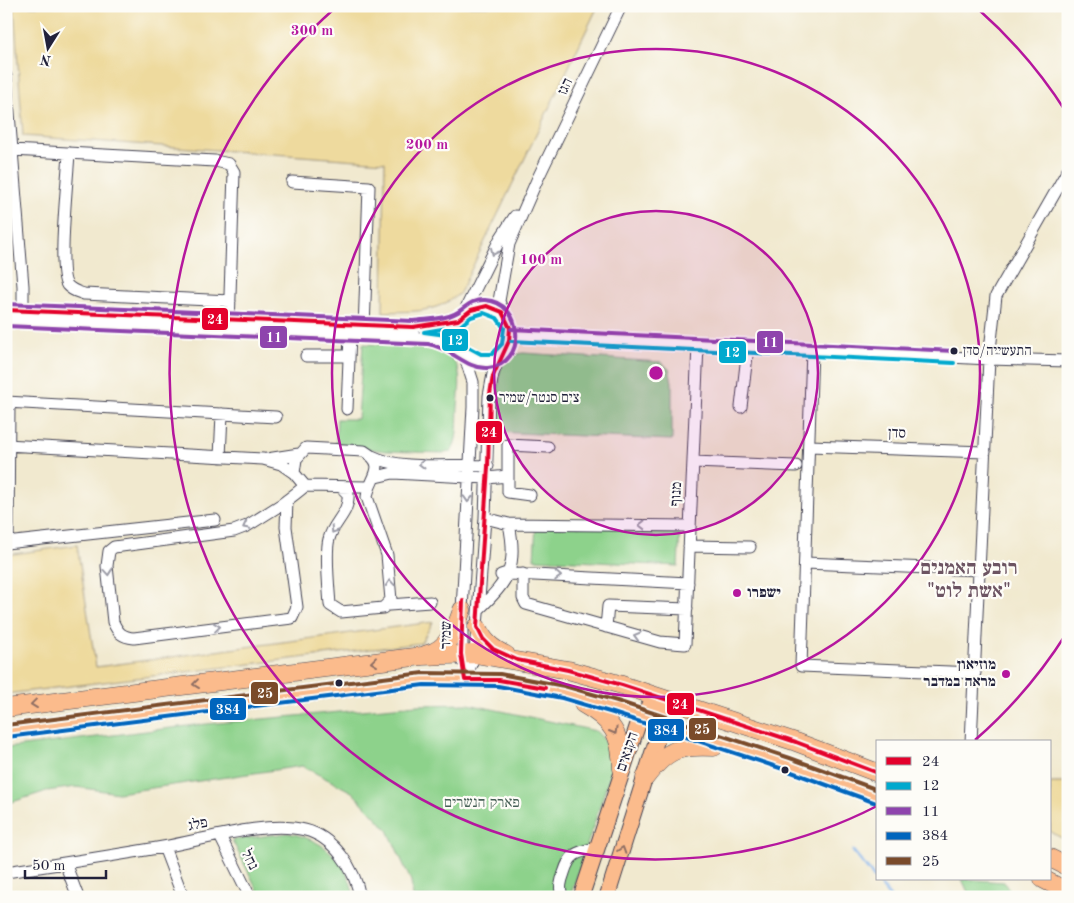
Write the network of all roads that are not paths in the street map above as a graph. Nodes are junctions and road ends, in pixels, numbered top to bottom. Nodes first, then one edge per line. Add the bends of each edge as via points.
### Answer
1 (621, 6) edge
2 (6, 76) edge
3 (12, 150) junction
4 (69, 153) junction
5 (1068, 170) edge
6 (537, 180) junction
7 (292, 182) dead end
8 (230, 301) junction
9 (6, 310) edge
10 (504, 315) junction
11 (23, 316) junction
12 (461, 316) junction
13 (6, 320) edge
14 (229, 324) junction
15 (364, 330) junction
16 (350, 334) junction
17 (511, 335) junction
18 (698, 345) junction
19 (748, 347) junction
20 (812, 350) junction
21 (461, 351) junction
22 (306, 356) dead end
23 (349, 356) junction
24 (500, 356) junction
25 (989, 359) junction
26 (1068, 361) edge
27 (8, 402) edge
28 (741, 408) dead end
29 (348, 409) dead end
30 (222, 414) junction
31 (276, 417) dead end
32 (8, 445) edge
33 (808, 446) junction
34 (548, 447) dead end
35 (985, 452) junction
36 (299, 454) junction
37 (372, 456) junction
38 (220, 457) junction
39 (263, 459) junction
40 (693, 462) junction
41 (469, 464) junction
42 (488, 466) junction
43 (796, 466) dead end
44 (294, 474) junction
45 (508, 476) junction
46 (376, 477) junction
47 (469, 478) junction
48 (487, 478) junction
49 (305, 486) junction
50 (368, 487) junction
51 (342, 488) junction
52 (530, 495) dead end
53 (290, 498) junction
54 (485, 518) junction
55 (215, 520) dead end
56 (509, 524) junction
57 (690, 526) junction
58 (7, 543) edge
59 (689, 546) junction
60 (750, 547) dead end
61 (805, 563) junction
62 (979, 570) junction
63 (510, 572) junction
64 (523, 574) junction
65 (688, 583) junction
66 (430, 602) dead end
67 (389, 605) junction
68 (471, 610) junction
69 (687, 610) junction
70 (477, 627) junction
71 (606, 627) junction
72 (468, 654) junction
73 (410, 658) junction
74 (517, 660) junction
75 (974, 673) junction
76 (465, 680) junction
77 (563, 692) junction
78 (658, 697) junction
79 (6, 708) edge
80 (641, 716) junction
81 (662, 723) junction
82 (6, 731) edge
83 (971, 740) edge
84 (738, 748) junction
85 (622, 769) junction
86 (876, 772) edge
87 (645, 778) junction
88 (876, 796) edge
89 (220, 836) junction
90 (164, 847) junction
91 (597, 848) junction
92 (1052, 859) edge
93 (65, 862) junction
94 (1068, 867) edge
95 (6, 872) edge
96 (1045, 880) edge
97 (1068, 892) edge
98 (78, 897) edge
99 (184, 897) edge
100 (250, 897) edge
101 (360, 897) edge
102 (562, 897) edge
103 (582, 897) edge
104 (607, 897) edge

1 - 6 street, הגז
2 - 3 street
3 - 4 street
3 - 11 street
4 - 8 street via 63,265 68,285 75,292
4 - 8 street via 229,164 234,172
5 - 25 street via 996,296
6 - 10 street, הגז via 509,244 499,301
6 -> 12 street, הגז via 500,239
7 - 15 street via 369,187
8 - 14 street
9 - 11 street
10 - 12 street via 496,308 485,306 474,307
10 - 17 street
11 - 13 street
11 - 14 street
12 - 15 street via 428,326
12 - 21 street via 455,336
14 - 15 street
14 - 16 street
15 - 16 street
15 - 21 street via 443,341
16 - 23 street
17 - 18 street
17 - 24 street
18 - 19 street
18 - 40 street, מנוף
19 - 20 street
19 - 28 street
20 - 25 street
20 - 33 street
21 - 24 street via 476,361
21 - 41 street, שמיר via 473,382
22 - 23 street
23 - 29 street
24 - 42 street, שמיר via 489,396
25 - 26 street
25 - 35 street
27 - 30 street
27 - 32 street
30 - 31 street
30 - 38 street
32 - 38 street
32 - 58 street
33 - 35 street, סדן
33 - 61 street
34 - 45 street via 508,445
35 - 62 street
36 - 37 street via 306,448 364,451
36 - 39 street
36 - 44 street
41 -> 37 street via 402,464
37 - 46 street via 378,470
38 - 39 street
39 - 44 street via 281,464
40 - 43 street
40 - 57 street, מנוף
41 - 42 street
41 - 47 street, שמיר
42 - 48 street, שמיר
44 - 49 street
44 - 53 street via 296,485
45 - 48 street
45 - 52 street via 508,492
46 - 47 street via 392,473
46 - 50 street
47 - 48 street
47 -> 68 street, שמיר
48 - 54 street, שמיר
49 - 51 street
49 - 53 street
50 - 51 street
67 -> 50 street via 387,555 370,510
51 -> 67 street via 349,500 343,517 328,540 330,605 341,612
53 -> 53 street via 234,531 114,547 109,551 107,566 117,631 134,638 292,618 297,607 286,527
54 - 56 street
54 - 68 street, שמיר
55 - 58 street
57 -> 56 street
56 - 63 street via 513,557
57 - 59 street, מנוף
59 - 60 street
59 - 65 street, מנוף
61 - 62 street
61 - 75 street via 801,666
62 - 75 street
63 - 64 street via 501,575
63 - 68 street via 495,594
64 -> 65 street
64 - 71 street via 526,604
65 - 69 street, מנוף
66 - 67 street
68 - 70 street, שמיר
68 - 72 street, שמיר
68 - 73 highway via 434,653
69 - 71 street via 608,606
69 -> 71 street, מנוף via 685,644 660,642
70 - 72 street, שמיר
70 - 74 highway via 493,649
72 - 73 highway
72 - 74 highway
72 - 76 street, שמיר
73 -> 79 highway
74 - 78 highway via 568,670
75 - 83 street
76 - 77 highway via 499,680
76 - 82 highway via 424,679
77 - 80 highway
77 -> 85 highway via 598,712 616,729 622,748
78 - 80 main road, הקנאים
78 - 81 main road, הקנאים
78 - 86 highway
80 - 81 highway
80 - 85 main road, הקנאים
81 - 84 highway
81 - 87 main road, הקנאים
84 - 87 highway via 690,745 677,749 658,760
84 - 88 highway
85 - 91 main road, הקנאים
104 -> 87 main road, הקנאים
89 - 90 street, פלג
89 - 100 street, נחל
89 - 101 street, פלג via 288,827 320,836 338,850 350,868
90 - 93 street, פלג
90 - 99 street
91 - 102 street via 578,852 568,859 560,882
91 - 103 main road, הקנאים
92 - 94 highway
93 - 95 street, פלג
93 - 98 street
96 - 97 highway

